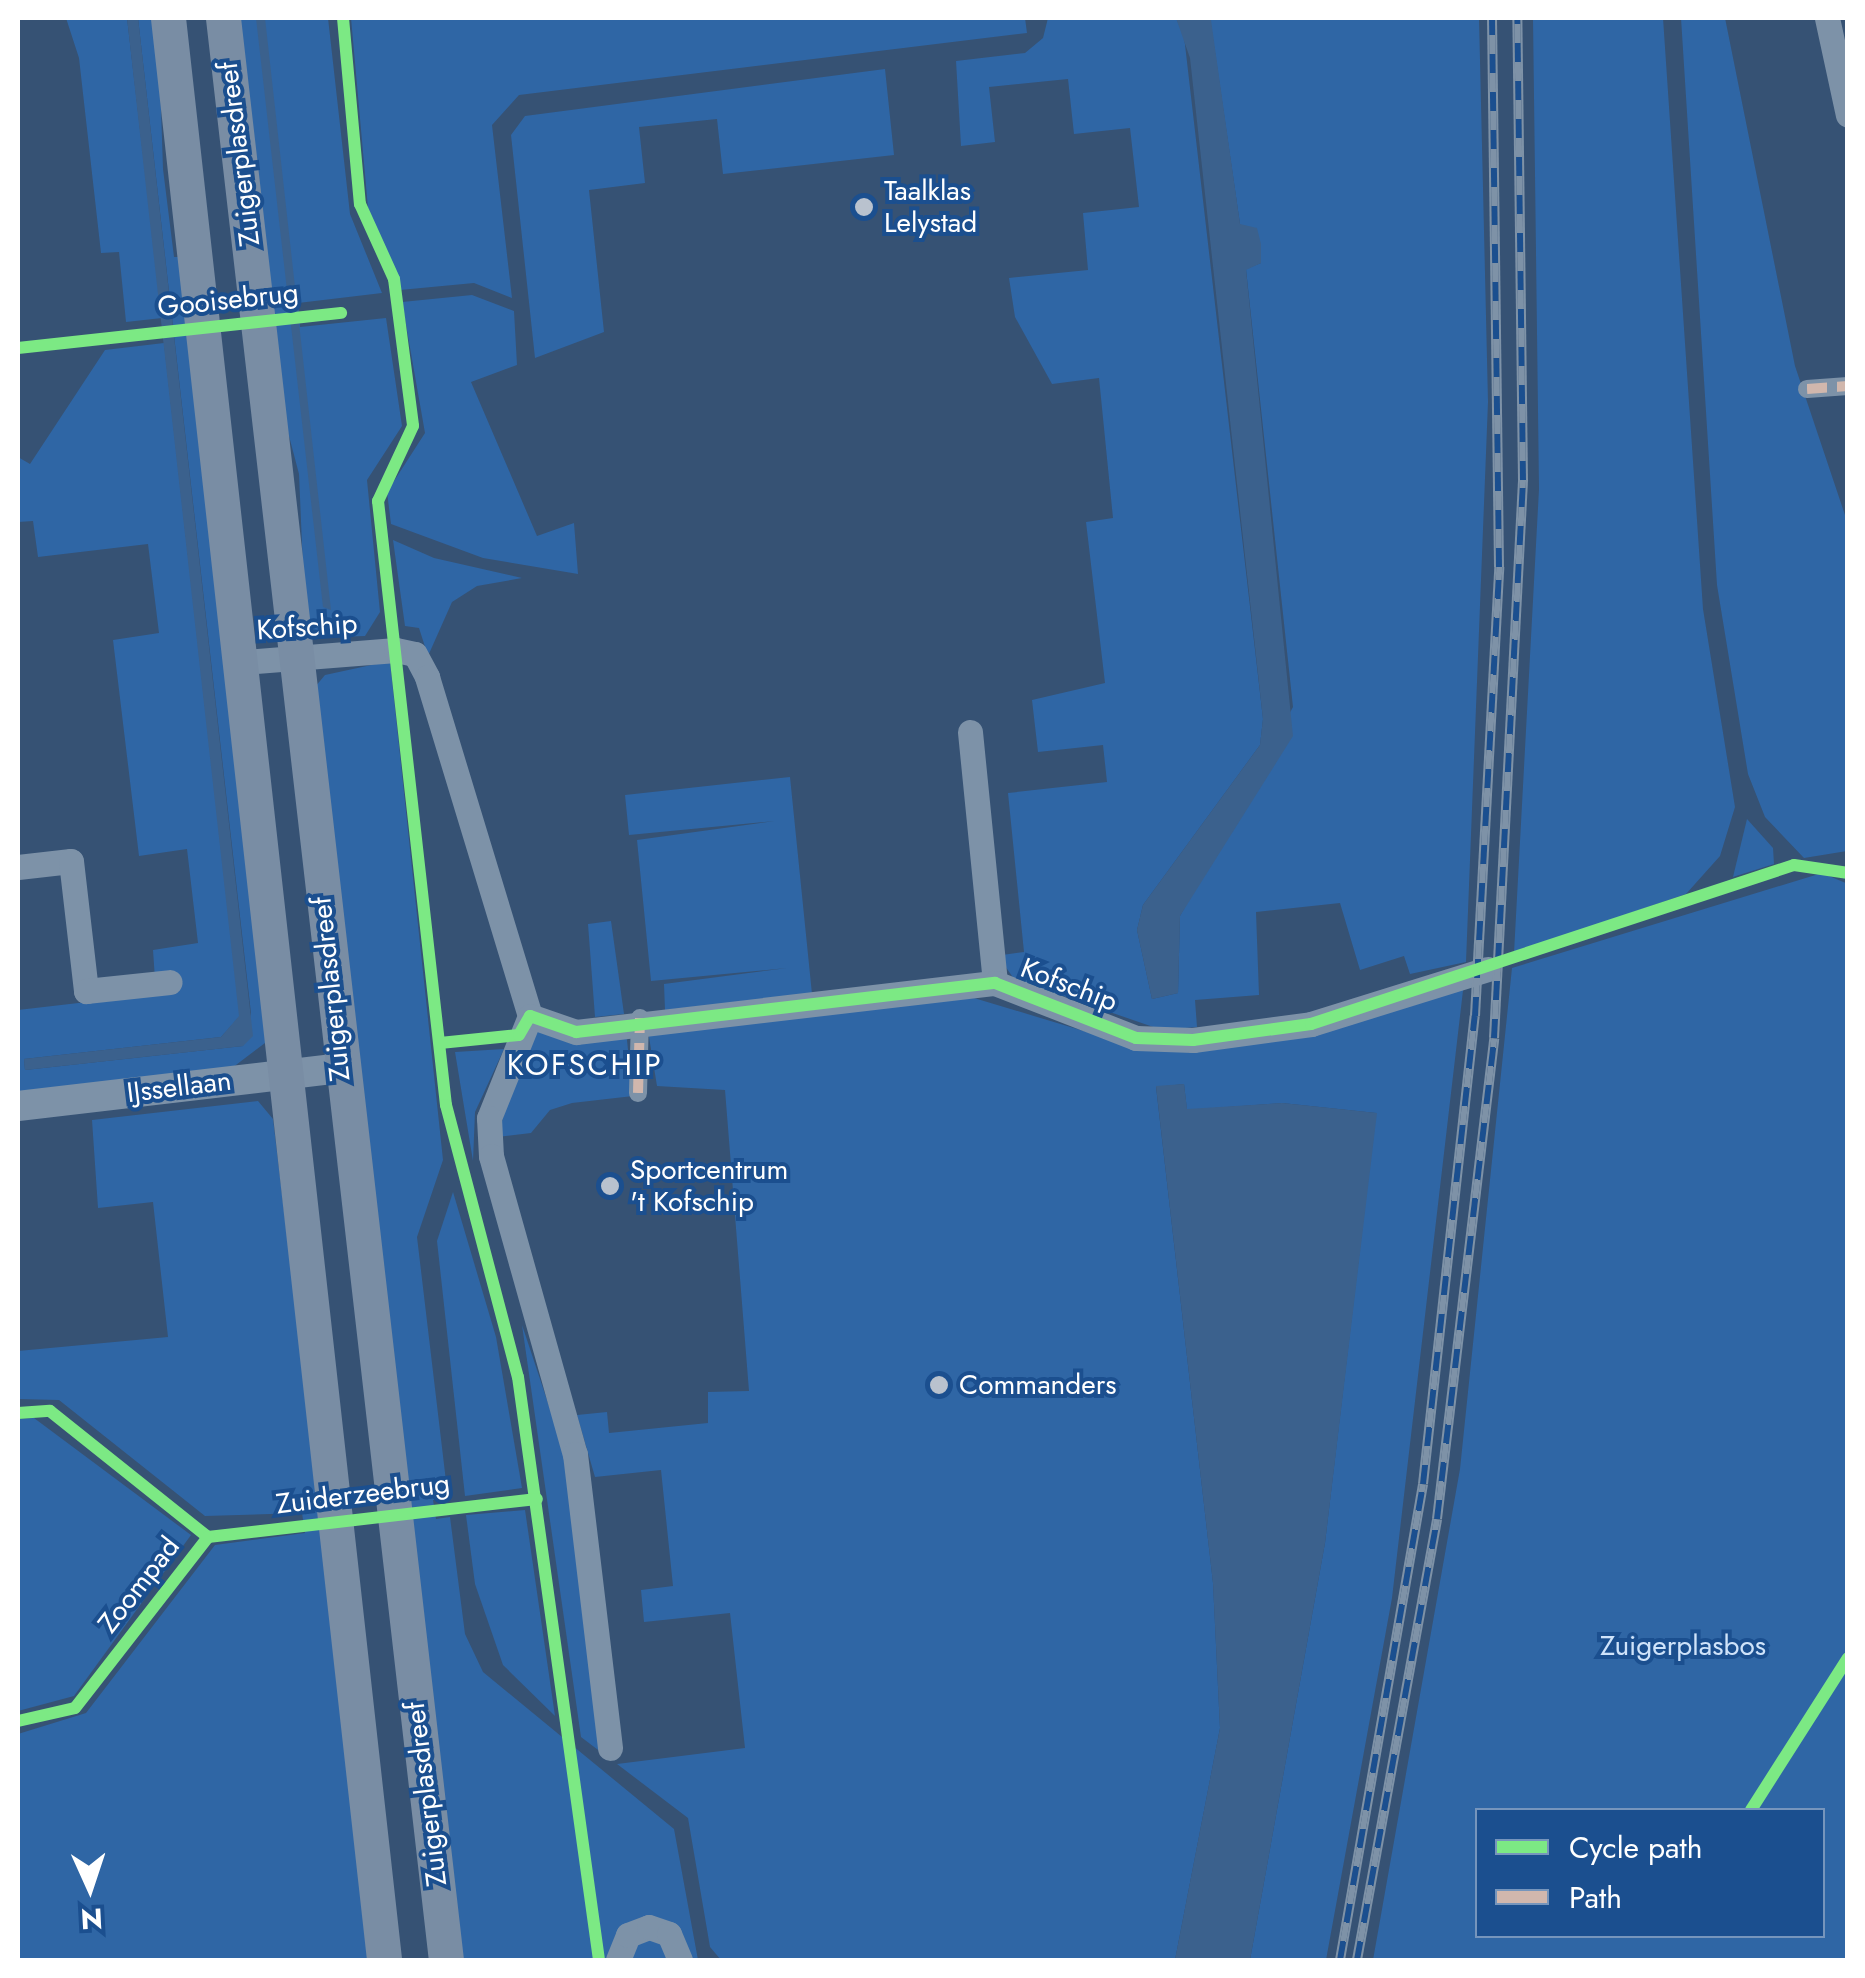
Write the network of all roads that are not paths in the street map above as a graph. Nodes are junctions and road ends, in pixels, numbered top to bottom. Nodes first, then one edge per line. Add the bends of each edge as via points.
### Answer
1 (168, 18) edge
2 (223, 18) edge
3 (1827, 18) edge
4 (1847, 105) edge
5 (1848, 386) edge
6 (1807, 389) dead end
7 (295, 657) junction
8 (244, 662) junction
9 (970, 732) dead end
10 (18, 867) edge
11 (1488, 969) dead end
12 (170, 982) dead end
13 (995, 983) junction
14 (530, 1016) junction
15 (640, 1018) junction
16 (340, 1068) junction
17 (291, 1074) junction
18 (638, 1093) dead end
19 (18, 1106) edge
20 (610, 1748) dead end
21 (384, 1960) edge
22 (446, 1960) edge
23 (618, 1960) edge
24 (680, 1960) edge

1 - 8 main road, Zuigerplasdreef
2 - 7 main road, Zuigerplasdreef
3 - 4 street
5 - 6 street
7 - 8 street, Kofschip
7 - 14 street, Kofschip via 415,654
7 - 16 main road, Zuigerplasdreef
8 - 17 main road, Zuigerplasdreef
9 - 13 street, Kofschip
10 - 12 street via 71,861 86,991
11 - 13 street, Kofschip via 1310,1024 1155,1041
13 - 15 street, Kofschip
14 - 15 street, Kofschip via 576,1032
14 - 20 street via 490,1118 490,1156 576,1454
15 - 18 street
16 - 17 street, IJssellaan
16 - 22 main road, Zuigerplasdreef
17 - 19 street, IJssellaan
17 - 21 main road, Zuigerplasdreef
23 - 24 street via 628,1935 649,1927 669,1934

